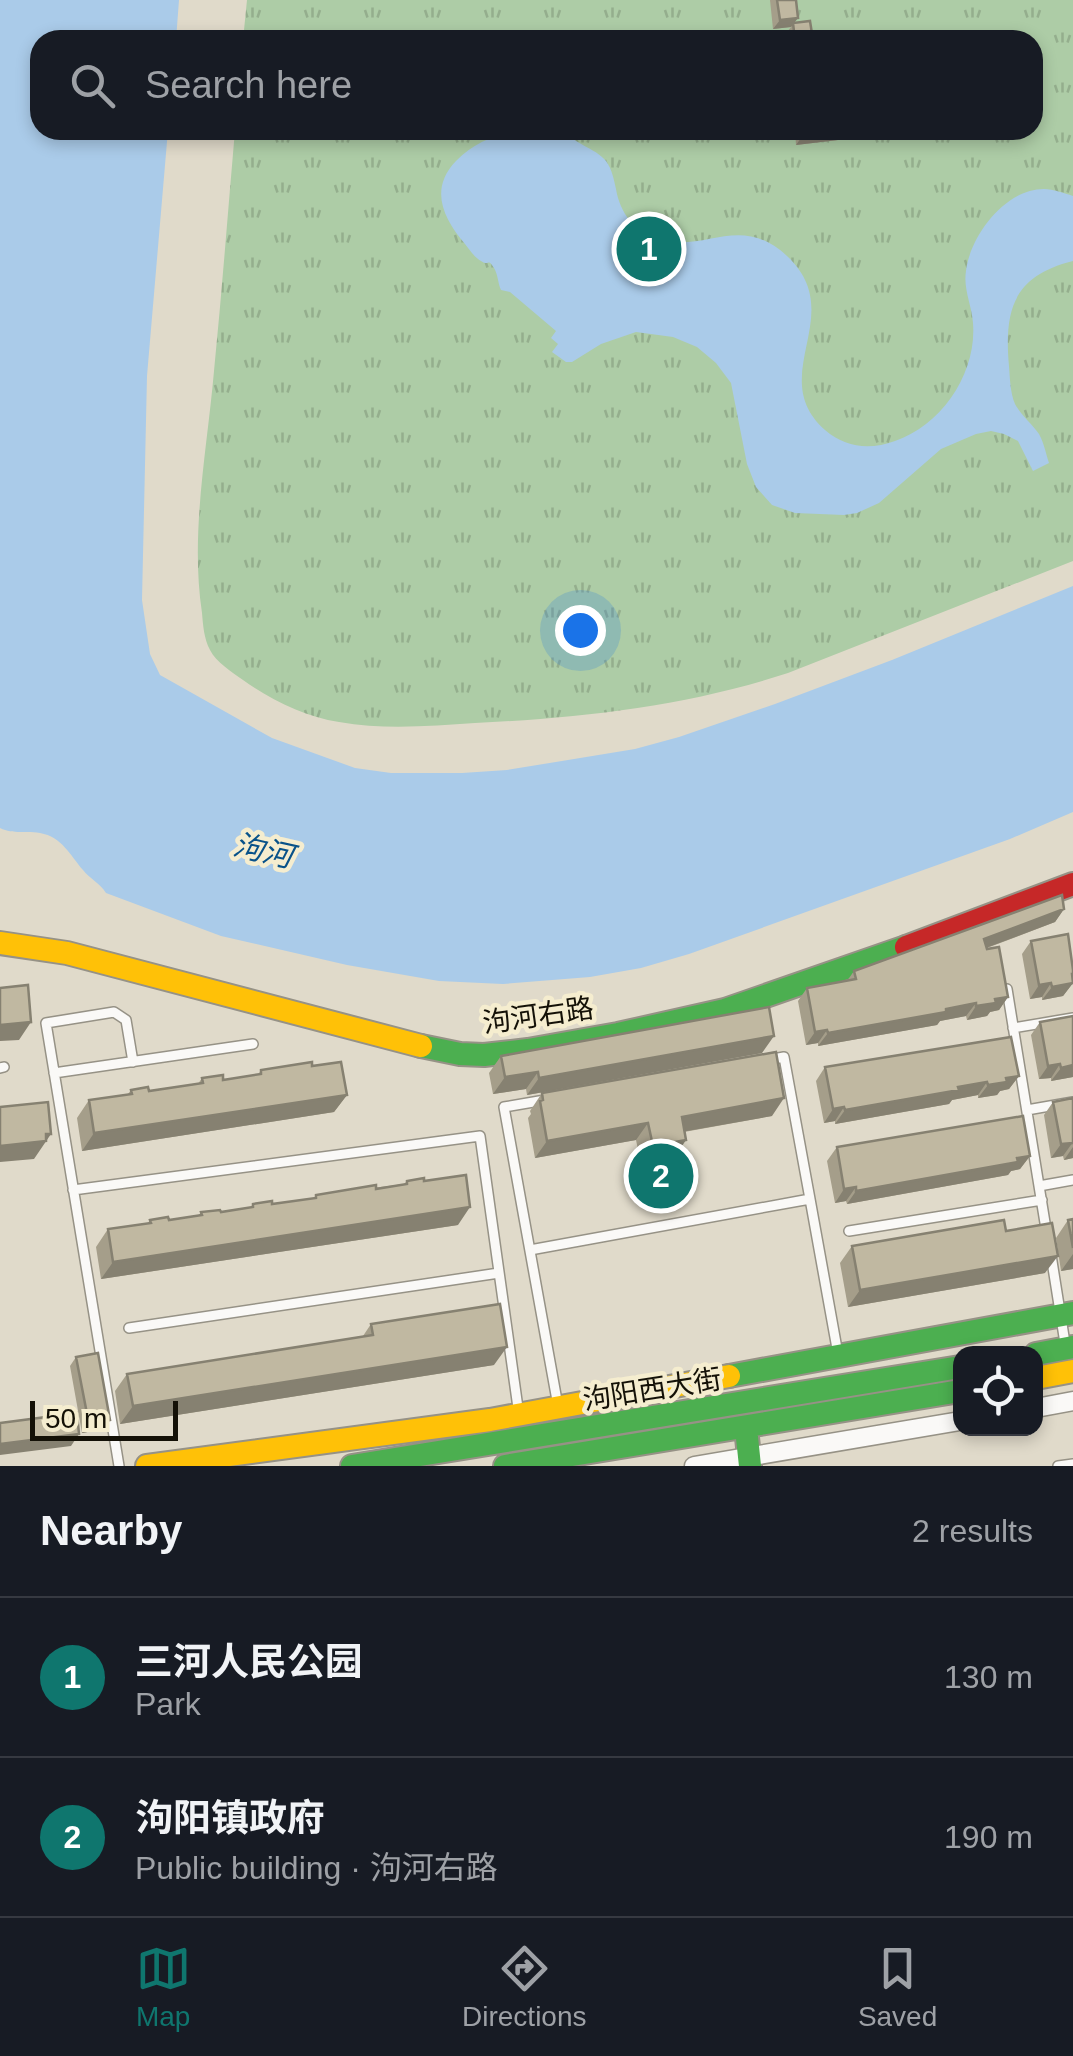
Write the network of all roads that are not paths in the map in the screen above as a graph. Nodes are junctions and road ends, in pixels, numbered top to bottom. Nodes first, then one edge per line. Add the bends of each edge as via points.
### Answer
1 (1073, 884) edge
2 (0, 943) edge
3 (1006, 982) edge
4 (1073, 1018) edge
5 (1013, 1028) junction
6 (1015, 1040) junction
7 (996, 1043) edge
8 (253, 1044) dead end
9 (132, 1062) junction
10 (747, 1064) edge
11 (54, 1073) junction
12 (560, 1098) edge
13 (1073, 1102) edge
14 (1027, 1115) junction
15 (1009, 1122) edge
16 (1073, 1180) edge
17 (1040, 1186) junction
18 (74, 1190) junction
19 (810, 1199) junction
20 (1042, 1200) junction
21 (849, 1231) dead end
22 (530, 1250) junction
23 (499, 1273) junction
24 (1067, 1314) edge
25 (129, 1328) dead end
26 (1043, 1354) edge
27 (839, 1356) junction
28 (1071, 1356) edge
29 (953, 1368) edge
30 (1043, 1374) edge
31 (844, 1388) junction
32 (953, 1392) edge
33 (1073, 1401) edge
34 (1043, 1407) edge
35 (558, 1408) junction
36 (519, 1415) junction
37 (953, 1422) edge
38 (746, 1428) junction
39 (563, 1434) junction
40 (522, 1440) junction
41 (760, 1461) edge
42 (1073, 1464) edge
43 (120, 1466) edge
44 (147, 1466) edge
45 (352, 1466) edge
46 (505, 1466) edge
47 (694, 1466) edge
48 (1058, 1466) edge

1 - 2 main road, 泃河右路 via 725,1010 484,1055 422,1046 132,969
3 - 5 lane
4 - 5 lane
5 - 6 lane
6 - 7 lane
6 - 14 lane
8 - 9 lane
9 - 11 lane
9 - 11 lane via 126,1020 114,1012 46,1024
10 - 19 lane via 784,1057
11 - 18 lane
12 - 22 lane via 504,1108
13 - 14 lane
14 - 15 lane
14 - 17 lane
16 - 17 lane
17 - 20 lane
18 - 23 lane via 480,1136
18 - 43 lane
19 - 22 lane
19 - 27 lane
20 - 21 lane
20 - 24 lane
22 - 35 lane
23 - 25 lane
23 - 36 lane
24 - 27 main road
24 - 28 lane
26 - 28 main road
27 - 31 lane
27 - 35 main road
28 - 30 main road
29 - 31 main road, 泃阳西大街
31 - 39 main road, 泃阳西大街
32 - 38 main road, 泃阳西大街
33 - 34 street
35 - 36 main road
35 - 39 lane
36 - 40 lane
36 - 44 main road
37 - 41 street
38 - 41 main road
38 - 46 main road, 泃阳西大街
39 - 40 main road, 泃阳西大街
40 - 45 main road, 泃阳西大街
41 - 47 street
42 - 48 lane

